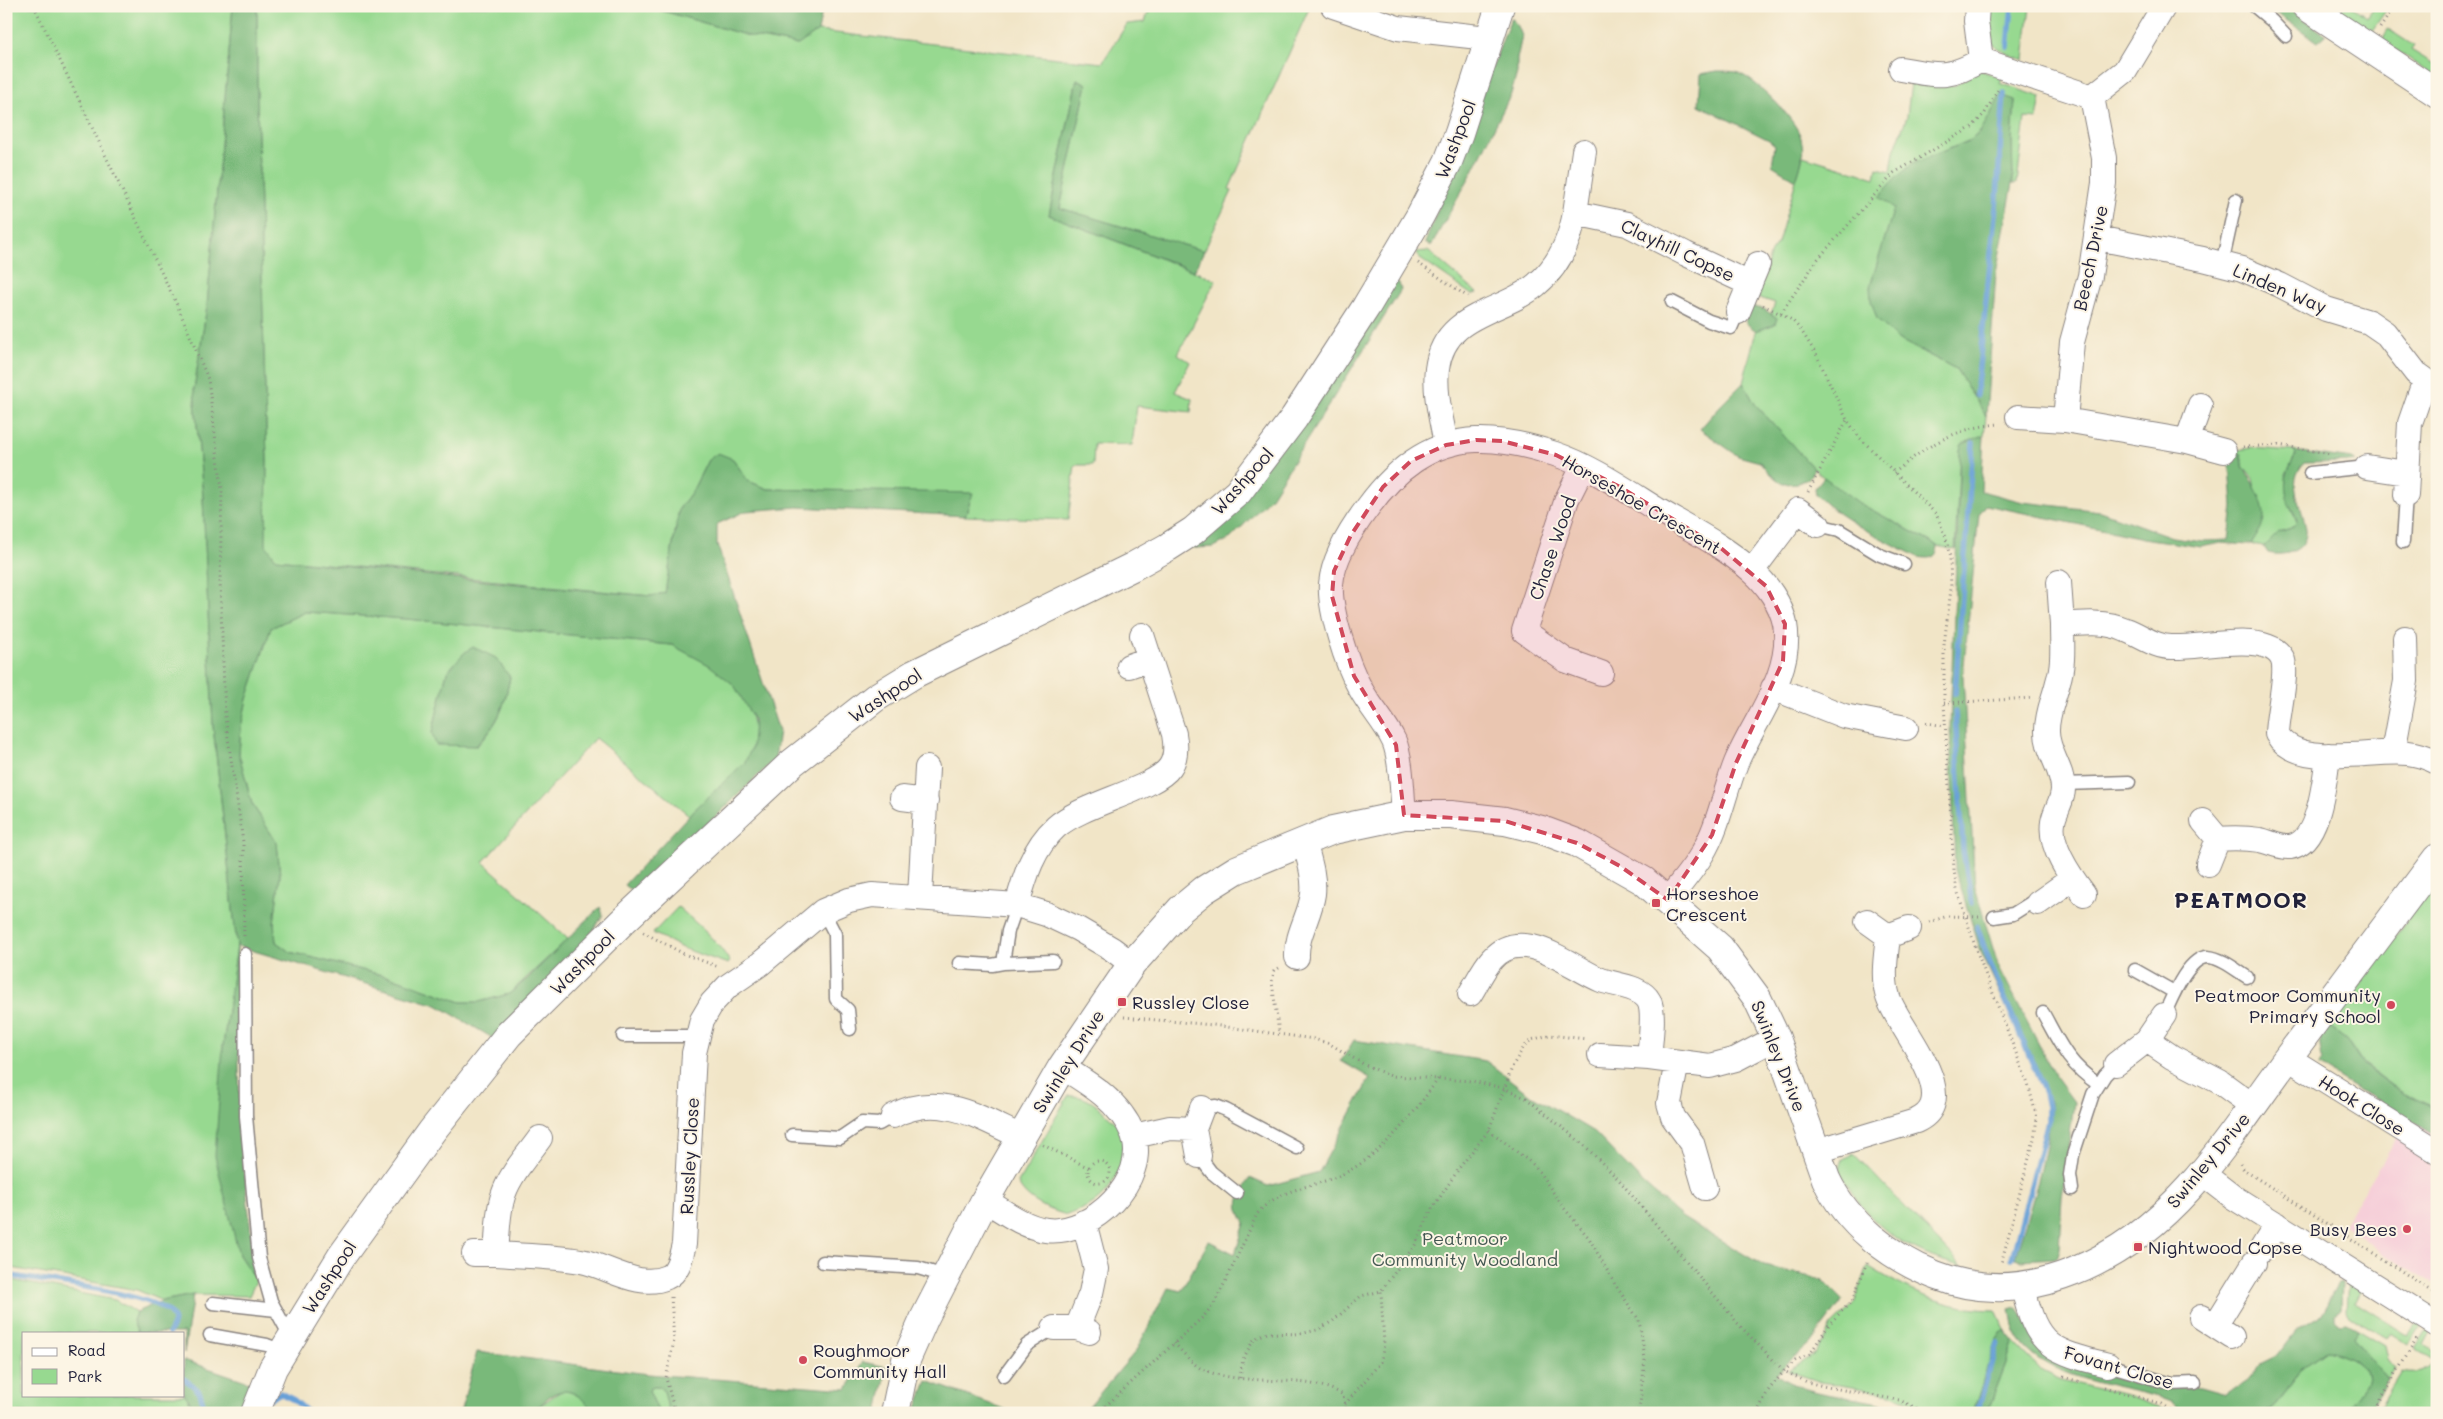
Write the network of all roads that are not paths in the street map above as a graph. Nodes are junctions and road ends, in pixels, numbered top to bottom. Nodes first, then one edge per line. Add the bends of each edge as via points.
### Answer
1 (1333, 6) edge
2 (1500, 6) edge
3 (1977, 6) edge
4 (2164, 6) edge
5 (2254, 6) edge
6 (2306, 6) edge
7 (2286, 36) dead end
8 (1488, 38) junction
9 (1980, 60) junction
10 (1901, 69) dead end
11 (2437, 93) edge
12 (2092, 97) junction
13 (1584, 151) dead end
14 (2236, 200) dead end
15 (1575, 213) junction
16 (2097, 238) junction
17 (2222, 264) junction
18 (1748, 289) joint
19 (1672, 302) dead end
20 (2431, 384) edge
21 (2200, 405) dead end
22 (2018, 416) road end
23 (2065, 420) junction
24 (2187, 441) junction
25 (1446, 445) junction
26 (2224, 451) road end
27 (1583, 467) junction
28 (2367, 467) joint
29 (2310, 472) dead end
30 (2406, 484) junction
31 (1818, 525) joint
32 (2403, 542) dead end
33 (1904, 564) dead end
34 (1752, 571) junction
35 (2059, 582) dead end
36 (2062, 625) junction
37 (1142, 635) dead end
38 (2405, 638) dead end
39 (1601, 673) dead end
40 (1773, 688) junction
41 (1906, 728) dead end
42 (2393, 752) junction
43 (2328, 755) junction
44 (2437, 762) edge
45 (927, 768) dead end
46 (2129, 782) dead end
47 (2063, 784) junction
48 (902, 798) dead end
49 (926, 801) junction
50 (1404, 815) junction
51 (2203, 821) dead end
52 (2218, 839) junction
53 (1304, 840) junction
54 (2437, 858) edge
55 (2208, 864) dead end
56 (920, 897) junction
57 (1668, 900) junction
58 (2038, 903) joint
59 (1016, 905) junction
60 (823, 911) junction
61 (1994, 918) road end
62 (1867, 921) dead end
63 (244, 954) road end
64 (1297, 957) road end
65 (1053, 961) dead end
66 (1003, 963) junction
67 (959, 964) dead end
68 (1132, 964) junction
69 (2135, 970) dead end
70 (2247, 977) dead end
71 (2174, 992) junction
72 (1470, 994) dead end
73 (2044, 1013) dead end
74 (2164, 1015) joint
75 (850, 1029) dead end
76 (623, 1036) dead end
77 (697, 1036) junction
78 (1776, 1038) junction
79 (2147, 1040) junction
80 (1600, 1055) road end
81 (1649, 1058) junction
82 (2288, 1058) junction
83 (1677, 1062) junction
84 (2116, 1064) joint
85 (1062, 1067) junction
86 (2098, 1084) junction
87 (2253, 1106) junction
88 (893, 1116) joint
89 (1198, 1119) junction
90 (792, 1135) dead end
91 (1021, 1136) junction
92 (1134, 1136) junction
93 (540, 1138) dead end
94 (1297, 1148) dead end
95 (1817, 1151) junction
96 (2437, 1151) edge
97 (1199, 1156) joint
98 (2202, 1173) junction
99 (1705, 1188) dead end
100 (2072, 1189) dead end
101 (1237, 1193) dead end
102 (985, 1200) junction
103 (1084, 1222) junction
104 (2277, 1224) junction
105 (823, 1262) dead end
106 (945, 1276) junction
107 (2012, 1287) junction
108 (213, 1303) dead end
109 (276, 1310) junction
110 (2433, 1322) edge
111 (2216, 1327) dead end
112 (1073, 1329) joint
113 (210, 1335) dead end
114 (282, 1353) junction
115 (2104, 1375) joint
116 (1004, 1376) dead end
117 (2195, 1383) dead end
118 (256, 1413) edge
119 (895, 1413) edge

1 - 8 street via 1398,28
2 - 8 street, Washpool
3 - 9 street
4 - 12 street via 2125,71
5 - 7 lane
6 - 11 street
8 - 114 street, Washpool via 1448,162 1401,251 1294,418 1256,471 1218,511 1193,531 1132,567 914,674 875,698 792,763 623,921 509,1034 363,1225
9 - 10 street via 1952,75
9 - 12 street
12 - 16 street, Beech Drive via 2105,172
13 - 15 street
14 - 17 lane
15 - 18 street, Clayhill Copse via 1627,224
15 - 25 street via 1568,239 1548,274 1536,286 1483,311 1453,333 1438,361 1436,378
16 - 17 street, Linden Way
16 - 23 street, Beech Drive via 2072,342
17 - 20 street, Linden Way via 2262,277 2326,309 2369,322 2385,333
18 - 19 lane via 1732,328 1709,321
20 - 30 street via 2410,423
21 - 24 street
22 - 23 street
23 - 24 street
24 - 26 street
25 - 27 street, Horseshoe Crescent via 1476,440 1502,441 1556,454
25 - 50 street, Horseshoe Crescent via 1411,462 1383,487 1365,511 1341,554 1331,583 1337,624 1354,676 1396,745
27 - 34 street, Horseshoe Crescent via 1682,524
27 - 39 street, Chase Wood via 1567,499 1514,634 1565,660
28 - 29 lane
28 - 30 street
30 - 32 lane
31 - 33 lane via 1839,530
31 - 34 street via 1798,510
34 - 40 street, Horseshoe Crescent via 1779,606 1785,624 1783,661
35 - 36 street
36 - 43 street via 2098,623 2126,629 2149,641 2172,647 2236,642 2268,647 2277,652 2285,667 2277,734 2291,749
36 - 47 street via 2061,670 2047,734
37 - 59 street via 1139,662 1174,734 1176,748 1170,766 1155,779 1086,809 1056,827 1032,858
38 - 42 street via 2406,681
40 - 41 street via 1844,716
40 - 57 street, Horseshoe Crescent via 1736,763 1712,835 1702,855
42 - 43 street
42 - 44 street via 2420,754
43 - 52 street via 2319,808 2308,834 2298,843 2289,847 2252,839
45 - 49 street
46 - 47 lane
47 - 58 street via 2063,796 2052,829 2060,854 2078,887
48 - 49 street
49 - 56 street
50 - 53 street, Swinley Drive via 1333,830
50 - 57 street, Swinley Drive via 1479,817 1542,830 1620,866
51 - 52 street
52 - 55 street
53 - 64 street via 1313,895 1297,943
53 - 68 street, Swinley Drive via 1236,870 1204,890
54 - 82 street, Swinley Drive
56 - 59 street, Russley Close
56 - 60 street, Russley Close via 872,895
57 - 78 street, Swinley Drive via 1720,948 1743,977
58 - 61 lane via 2032,902 2013,914
59 - 66 lane
59 - 68 street, Russley Close via 1078,928
60 - 75 lane via 835,934 836,999 848,1010
60 - 77 street, Russley Close via 760,964 728,986 712,1003
62 - 95 street via 1899,932 1885,974 1888,997 1922,1057 1933,1089 1934,1105 1928,1115 1916,1121
63 - 109 lane via 246,1116 259,1258
65 - 66 lane
66 - 67 lane
68 - 85 street, Swinley Drive
69 - 71 lane
70 - 71 lane via 2207,957 2192,965
71 - 74 lane
72 - 81 street via 1492,959 1502,952 1522,947 1549,952 1592,976 1629,988 1647,998 1651,1012
73 - 86 lane via 2065,1053 2080,1072
74 - 79 street
76 - 77 lane
77 - 93 street, Russley Close via 684,1244 680,1263 668,1277 638,1280 558,1257 485,1254 504,1191
78 - 83 street via 1724,1064 1702,1066
78 - 95 street, Swinley Drive
79 - 84 street
79 - 87 street via 2220,1082
80 - 81 street
81 - 83 street
82 - 87 street, Swinley Drive
82 - 96 street, Hook Close
83 - 99 street via 1669,1103 1673,1117 1692,1143
84 - 86 lane
85 - 91 street, Swinley Drive
85 - 92 street via 1114,1106
86 - 100 lane via 2073,1155
87 - 98 street, Swinley Drive
88 - 90 lane via 879,1124 862,1123 840,1138
88 - 91 street via 911,1107 942,1105 972,1113
89 - 92 street
89 - 94 lane via 1216,1106
89 - 97 street
91 - 102 street, Swinley Drive
92 - 103 street via 1134,1160 1125,1185 1108,1206
95 - 107 street, Swinley Drive via 1832,1191 1855,1221 1879,1243 1908,1262 1941,1277
97 - 101 lane via 1211,1172
98 - 104 street
98 - 107 street, Swinley Drive via 2172,1205 2112,1252 2066,1275
102 - 103 street via 1022,1222 1044,1229 1057,1230
102 - 106 street, Swinley Drive
103 - 112 street via 1096,1269 1091,1293
104 - 110 street
104 - 111 street
105 - 106 lane via 918,1268
106 - 119 street, Swinley Drive via 906,1360
107 - 115 street, Fovant Close via 2049,1344
108 - 109 lane
109 - 114 lane
112 - 116 lane via 1027,1345
113 - 114 lane via 267,1345
114 - 118 street, Washpool
115 - 117 lane, Fovant Close via 2181,1385

